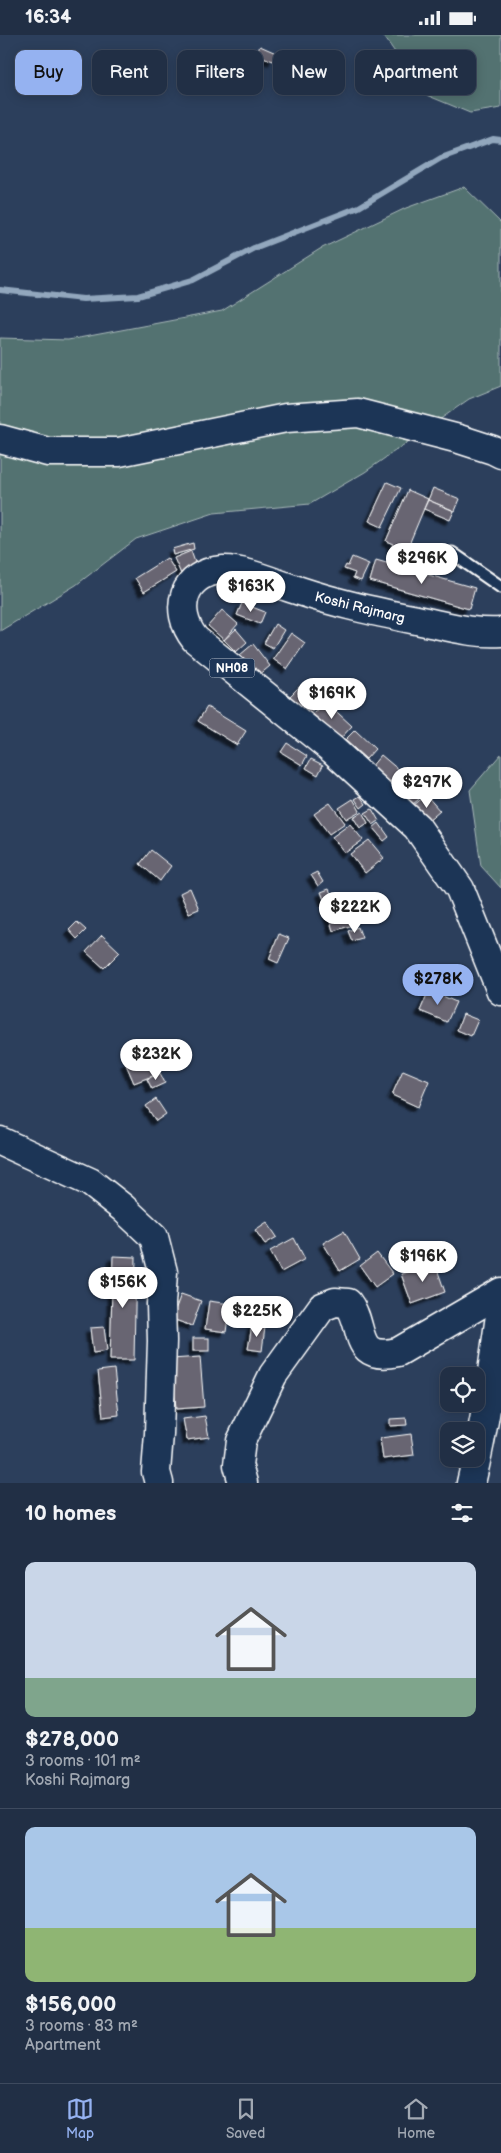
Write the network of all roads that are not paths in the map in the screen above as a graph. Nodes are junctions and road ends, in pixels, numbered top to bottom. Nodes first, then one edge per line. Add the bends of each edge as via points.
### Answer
1 (0, 439) edge
2 (501, 454) edge
3 (452, 553) dead end
4 (501, 587) edge
5 (501, 632) edge
6 (501, 991) edge
7 (0, 1141) edge
8 (501, 1292) edge
9 (501, 1308) edge
10 (159, 1483) edge
11 (243, 1483) edge
12 (471, 1483) edge

1 - 2 main road via 48,452 119,452 286,417 358,413 459,439
3 - 4 lane
5 - 6 main road, Koshi Rajmarg / NH08 via 462,630 345,606 248,575 223,571 200,577 190,584 182,615 195,639 333,750 417,827 460,889
7 - 10 main road via 90,1182 154,1237 163,1272 156,1472
8 - 11 main road via 398,1352 385,1354 369,1349 360,1336 355,1312 348,1303 335,1302 322,1307 273,1375 241,1441 238,1465
9 - 12 main road via 492,1383

